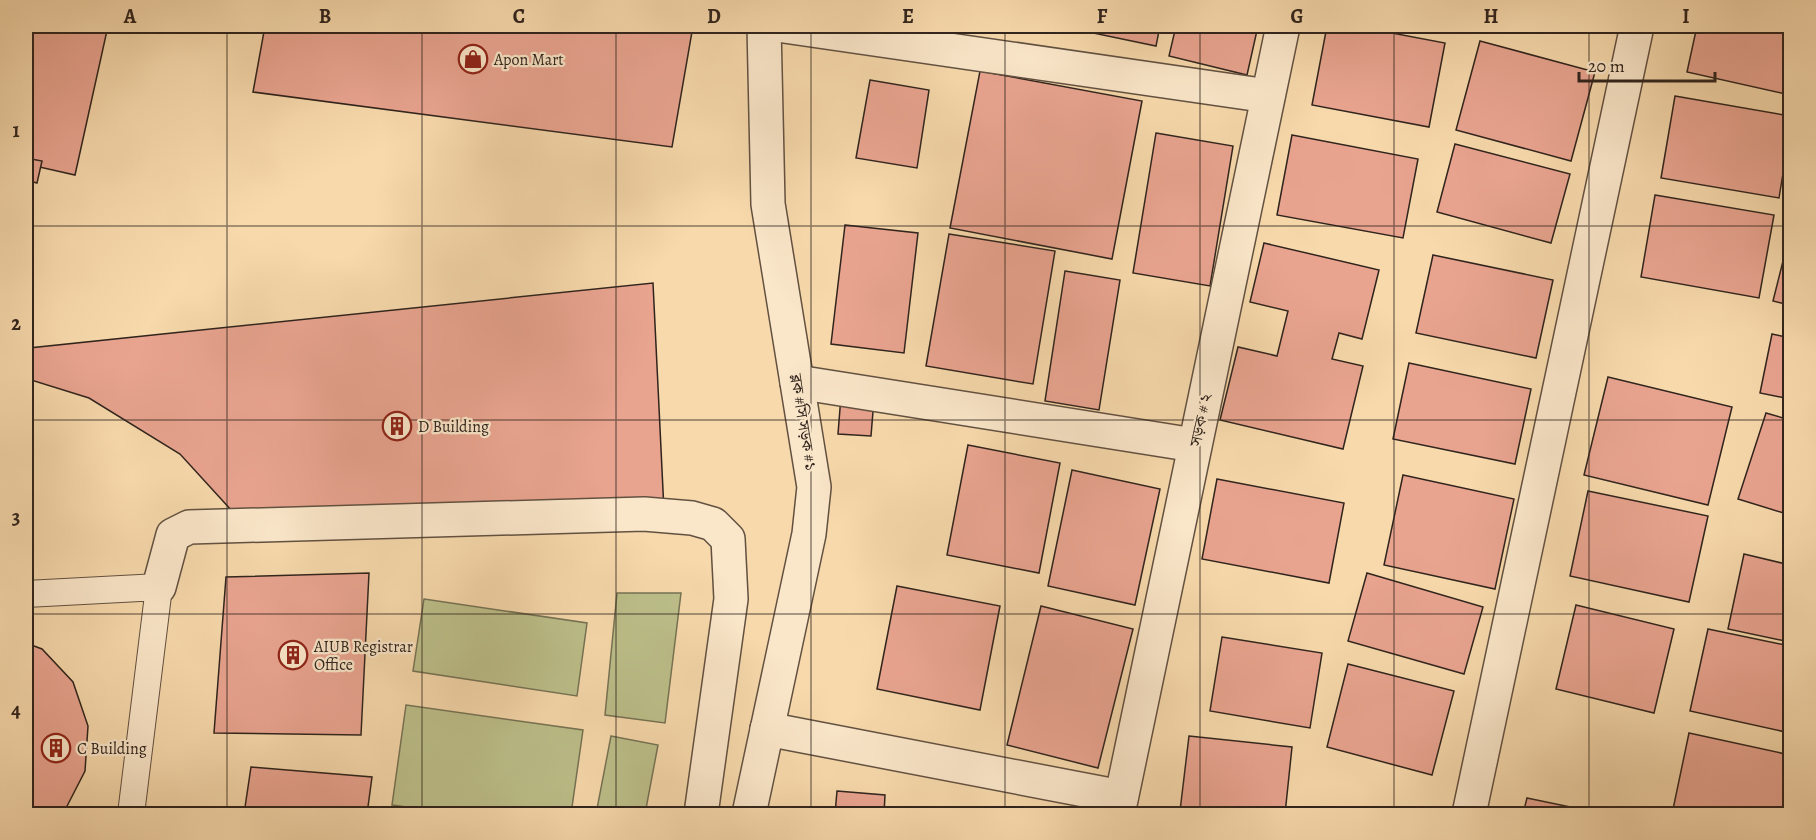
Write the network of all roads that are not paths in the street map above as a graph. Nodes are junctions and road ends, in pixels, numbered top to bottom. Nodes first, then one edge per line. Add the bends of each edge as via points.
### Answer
1 (764, 26) edge
2 (784, 26) edge
3 (1283, 26) edge
4 (1637, 26) edge
5 (1268, 96) junction
6 (797, 382) junction
7 (1194, 445) junction
8 (159, 587) junction
9 (26, 594) edge
10 (767, 729) junction
11 (1119, 806) edge
12 (131, 814) edge
13 (701, 814) edge
14 (749, 814) edge
15 (1469, 814) edge

1 - 6 street, ব্লক #সি সড়ক #১ via 768,204
2 - 5 street
3 - 5 street, সড়ক # ২
4 - 15 street
5 - 7 street, সড়ক # ২
6 - 7 street
6 - 10 street, ব্লক #সি সড়ক #১ via 814,487 809,534
7 - 11 street, সড়ক # ২
8 - 9 lane
8 - 12 lane
8 - 13 street via 173,535 189,527 644,514 714,524 728,539 731,599
10 - 11 street
10 - 14 street, ব্লক #সি সড়ক #১

